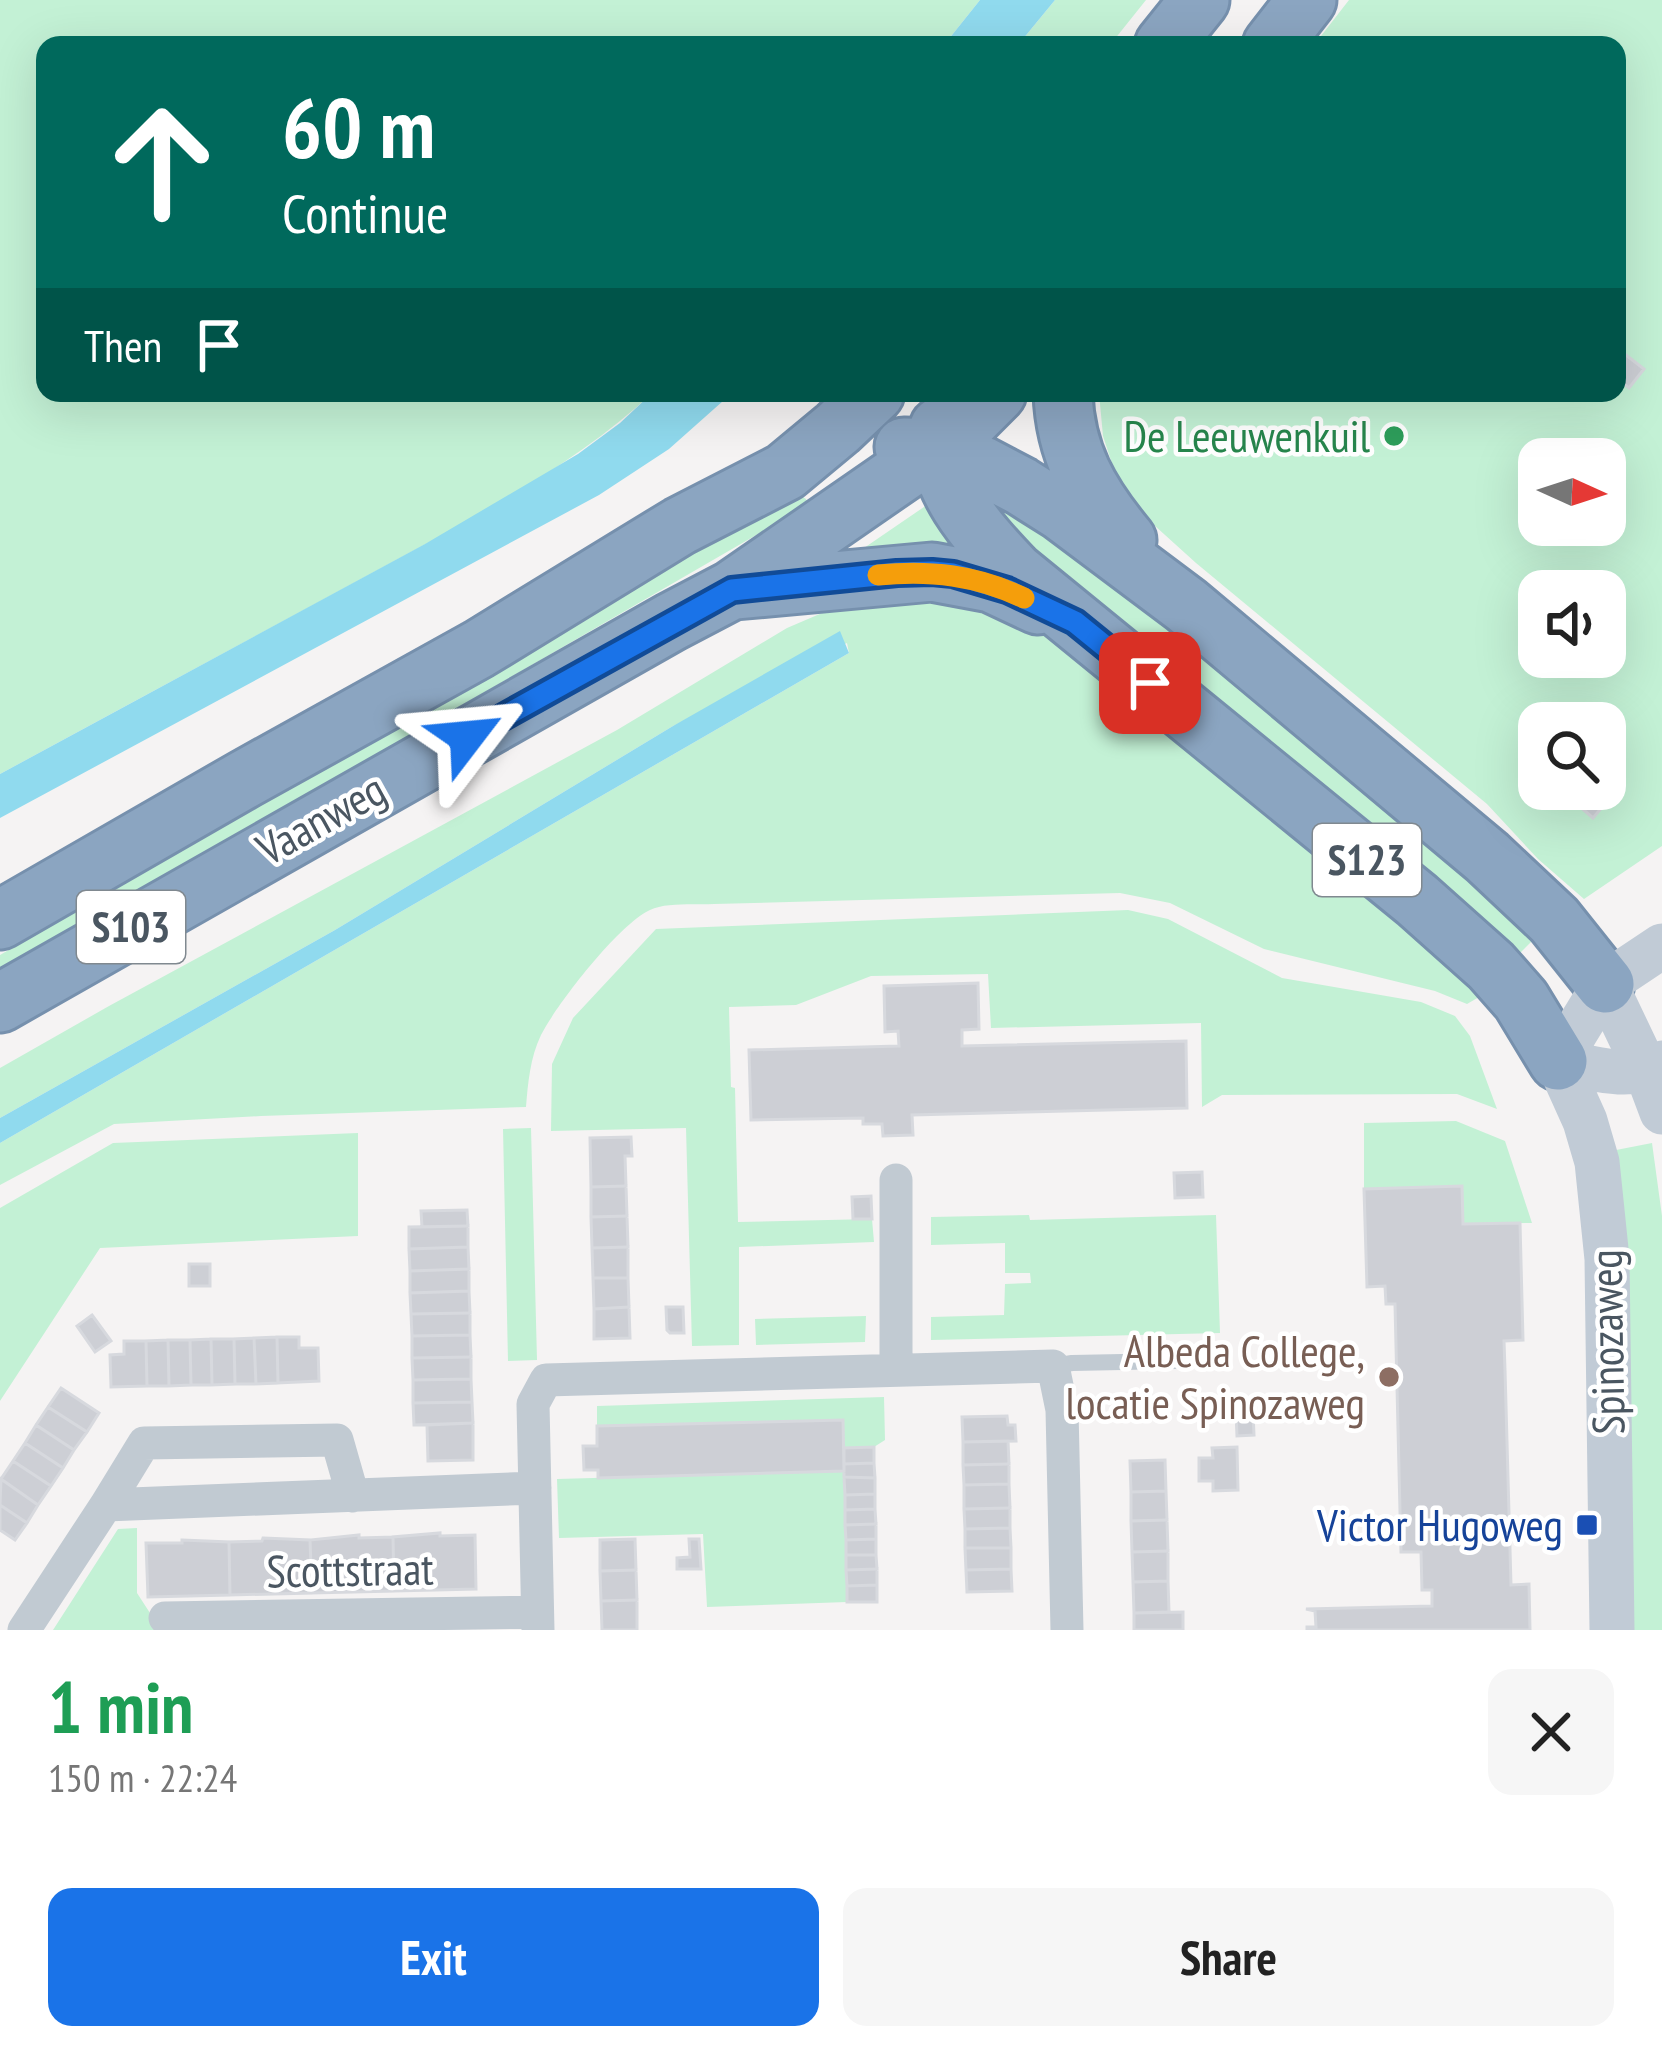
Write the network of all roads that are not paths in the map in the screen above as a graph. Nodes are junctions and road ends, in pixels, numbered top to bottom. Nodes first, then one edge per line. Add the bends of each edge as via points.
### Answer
1 (1200, 0) edge
2 (1307, 0) edge
3 (1171, 36) edge
4 (1279, 36) edge
5 (865, 402) edge
6 (978, 402) edge
7 (1064, 402) edge
8 (941, 420) edge
9 (785, 472) junction
10 (732, 590) junction
11 (1186, 605) junction
12 (1075, 622) junction
13 (0, 920) edge
14 (1662, 946) edge
15 (1605, 984) junction
16 (0, 1003) edge
17 (1558, 1061) junction
18 (1657, 1082) edge
19 (896, 1180) dead end
20 (1223, 1360) dead end
21 (1053, 1366) junction
22 (896, 1370) junction
23 (535, 1488) junction
24 (353, 1496) junction
25 (106, 1505) junction
26 (165, 1618) dead end
27 (537, 1621) edge
28 (24, 1630) edge
29 (1067, 1630) edge
30 (1612, 1630) edge

1 - 3 highway
2 - 4 highway
5 - 9 highway, Vaanweg / S103
6 - 8 highway, Vaanweg / S103
7 - 11 highway via 1081,475
8 - 9 highway
8 - 10 highway, Vaanweg / S103
8 - 11 highway via 981,465 1062,512
8 - 12 highway, S123 via 944,477 979,531
9 - 13 highway, Vaanweg / S103
10 - 12 highway via 932,572 991,584
10 - 16 highway, Vaanweg / S103
11 - 15 highway, S123 via 1486,856 1554,920
12 - 17 highway, S123 via 1491,966
14 - 15 main road
15 - 17 main road
15 - 18 main road, S123
17 - 18 main road
17 - 30 main road, Spinozaweg / S123 via 1597,1162 1607,1259
19 - 22 street
20 - 21 lane
21 - 22 street
21 - 29 street via 1062,1410
22 - 23 street via 546,1380 533,1404
23 - 24 street, Scottstraat
23 - 27 street
24 - 25 street, Scottstraat
24 - 25 street, Scottstraat via 337,1439 144,1443
25 - 28 street, Scottstraat
26 - 27 street, Scottstraat

